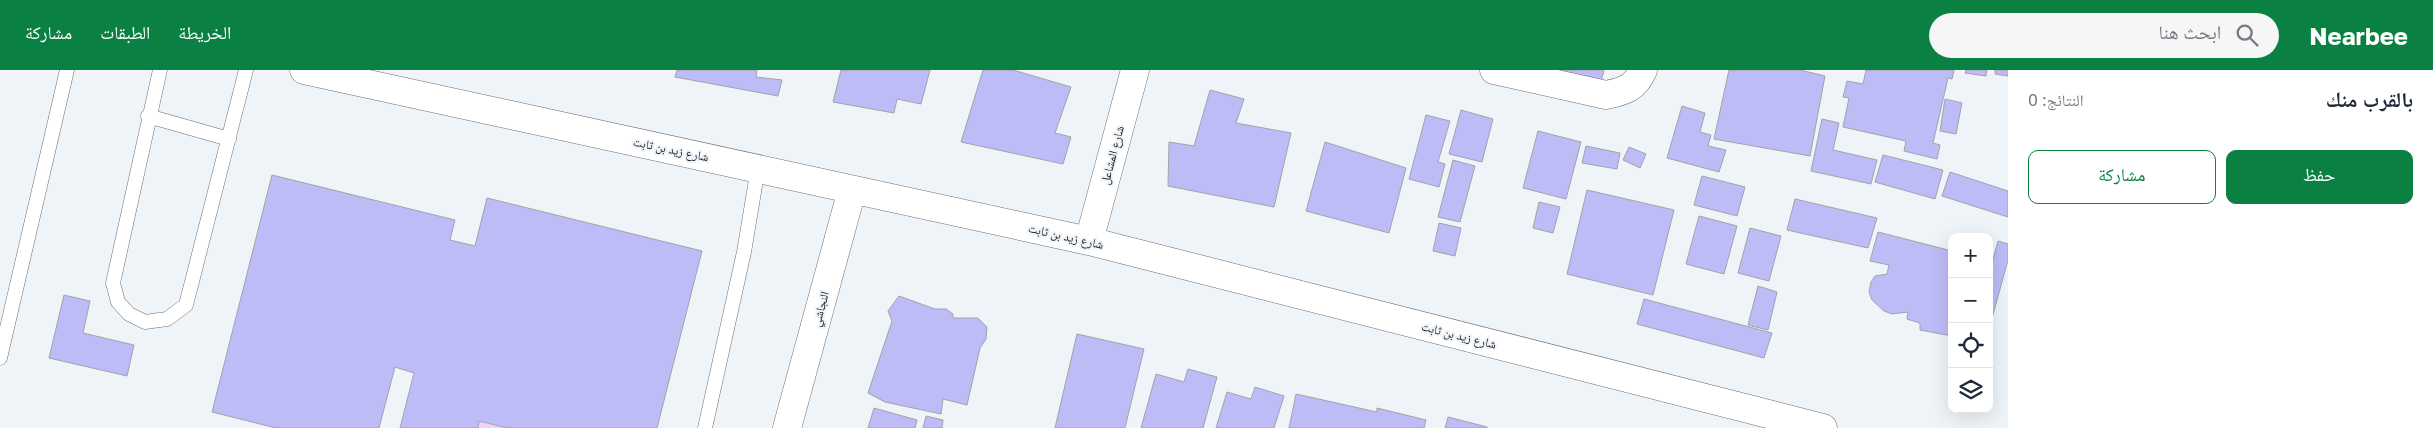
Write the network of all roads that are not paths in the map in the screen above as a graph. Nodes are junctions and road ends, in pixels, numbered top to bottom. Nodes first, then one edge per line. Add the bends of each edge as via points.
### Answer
1 (67, 70) edge
2 (160, 70) edge
3 (246, 70) edge
4 (304, 70) edge
5 (1135, 70) edge
6 (1494, 70) edge
7 (1643, 70) edge
8 (148, 116) junction
9 (229, 139) junction
10 (758, 168) junction
11 (852, 190) junction
12 (1089, 241) junction
13 (0, 358) edge
14 (705, 428) edge
15 (787, 428) edge
16 (1823, 428) edge

1 - 13 lane
2 - 8 lane
3 - 9 lane
4 - 10 street, شارع زيد بن ثابت
5 - 12 street, شارع المشاعل
6 - 7 street via 1606,95 1638,82
8 - 9 lane
8 - 9 lane via 113,283 118,302 129,314 145,322 167,319 186,305
10 - 11 street, شارع زيد بن ثابت
10 - 14 lane via 744,252
11 - 12 street, شارع زيد بن ثابت
11 - 15 street, النجاشي
12 - 16 street, شارع زيد بن ثابت

